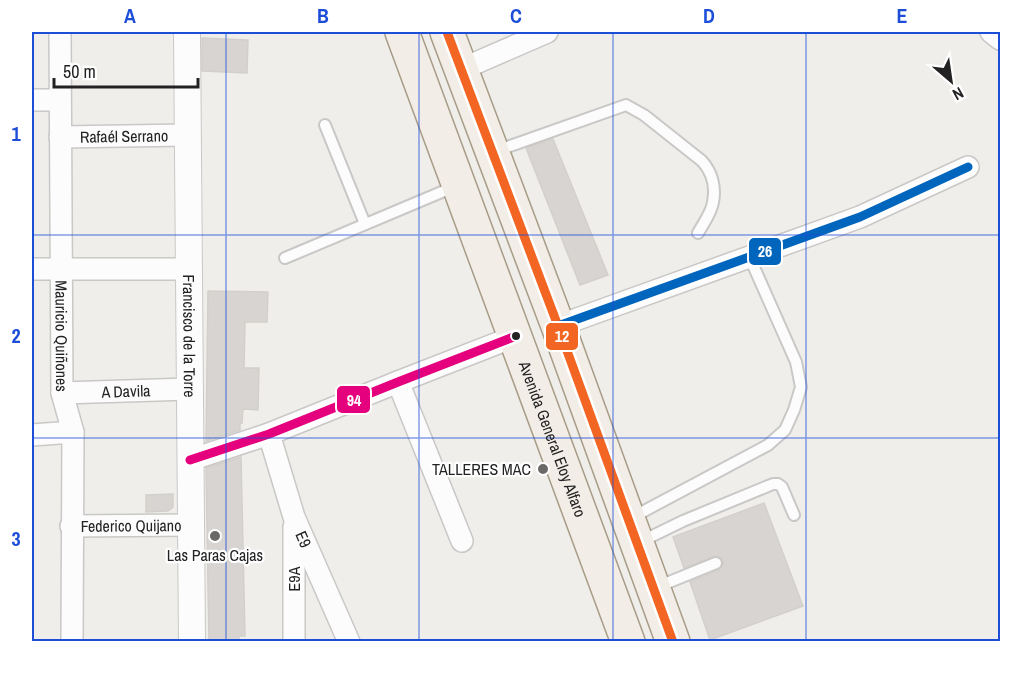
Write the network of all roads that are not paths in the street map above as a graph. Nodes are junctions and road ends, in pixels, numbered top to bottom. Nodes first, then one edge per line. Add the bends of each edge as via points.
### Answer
1 (60, 32) edge
2 (187, 32) edge
3 (402, 32) edge
4 (447, 32) edge
5 (547, 32) edge
6 (991, 32) edge
7 (1000, 39) edge
8 (462, 69) junction
9 (32, 100) edge
10 (60, 100) junction
11 (325, 125) dead end
12 (188, 135) junction
13 (60, 137) junction
14 (493, 152) junction
15 (968, 167) dead end
16 (459, 185) junction
17 (365, 224) junction
18 (698, 233) dead end
19 (749, 256) junction
20 (285, 258) dead end
21 (32, 269) edge
22 (61, 269) junction
23 (188, 269) junction
24 (558, 326) junction
25 (516, 336) junction
26 (398, 382) junction
27 (189, 389) junction
28 (62, 393) junction
29 (73, 432) junction
30 (269, 434) junction
31 (32, 435) edge
32 (190, 460) junction
33 (794, 515) dead end
34 (294, 517) junction
35 (191, 525) junction
36 (71, 526) junction
37 (633, 532) junction
38 (462, 541) dead end
39 (716, 562) dead end
40 (654, 589) junction
41 (72, 642) edge
42 (192, 642) edge
43 (294, 642) edge
44 (349, 642) edge
45 (628, 642) edge
46 (673, 642) edge

1 - 10 street, Mauricio Quiñones
2 - 12 street, Francisco de la Torre
3 - 16 main road, Avenida General Eloy Alfaro
4 - 8 main road
5 - 8 street
6 - 7 street
8 - 14 main road
9 - 10 street
10 - 13 street, Mauricio Quiñones
11 - 17 lane
12 - 13 street, Rafaél Serrano
12 - 23 street, Francisco de la Torre
13 - 22 street, Mauricio Quiñones
14 - 18 lane via 626,105 644,114 710,170 713,204
14 - 24 main road
15 - 19 street via 860,216
16 - 17 lane
16 - 25 main road, Avenida General Eloy Alfaro
17 - 20 lane
19 - 24 street
19 - 37 lane via 796,362 801,387 785,430
21 - 22 street
22 - 23 street
22 - 28 street, Mauricio Quiñones
23 - 27 street, Francisco de la Torre
24 - 37 main road
25 - 26 street
25 - 45 main road, Avenida General Eloy Alfaro
26 - 30 street
26 - 38 street
27 - 28 street, A Davila
27 - 32 street, Francisco de la Torre
28 - 29 street, Mauricio Quiñones
29 - 31 street
29 - 36 street, Mauricio Quiñones
30 - 32 street
30 - 34 street, E9
32 - 35 street, Francisco de la Torre
33 - 37 lane via 782,487 773,484 683,521
34 - 43 street, E9A
34 - 44 street, E9
35 - 36 street, Federico Quijano
35 - 42 street, Francisco de la Torre
36 - 41 street, Mauricio Quiñones
37 - 40 main road
39 - 40 lane
40 - 46 main road

